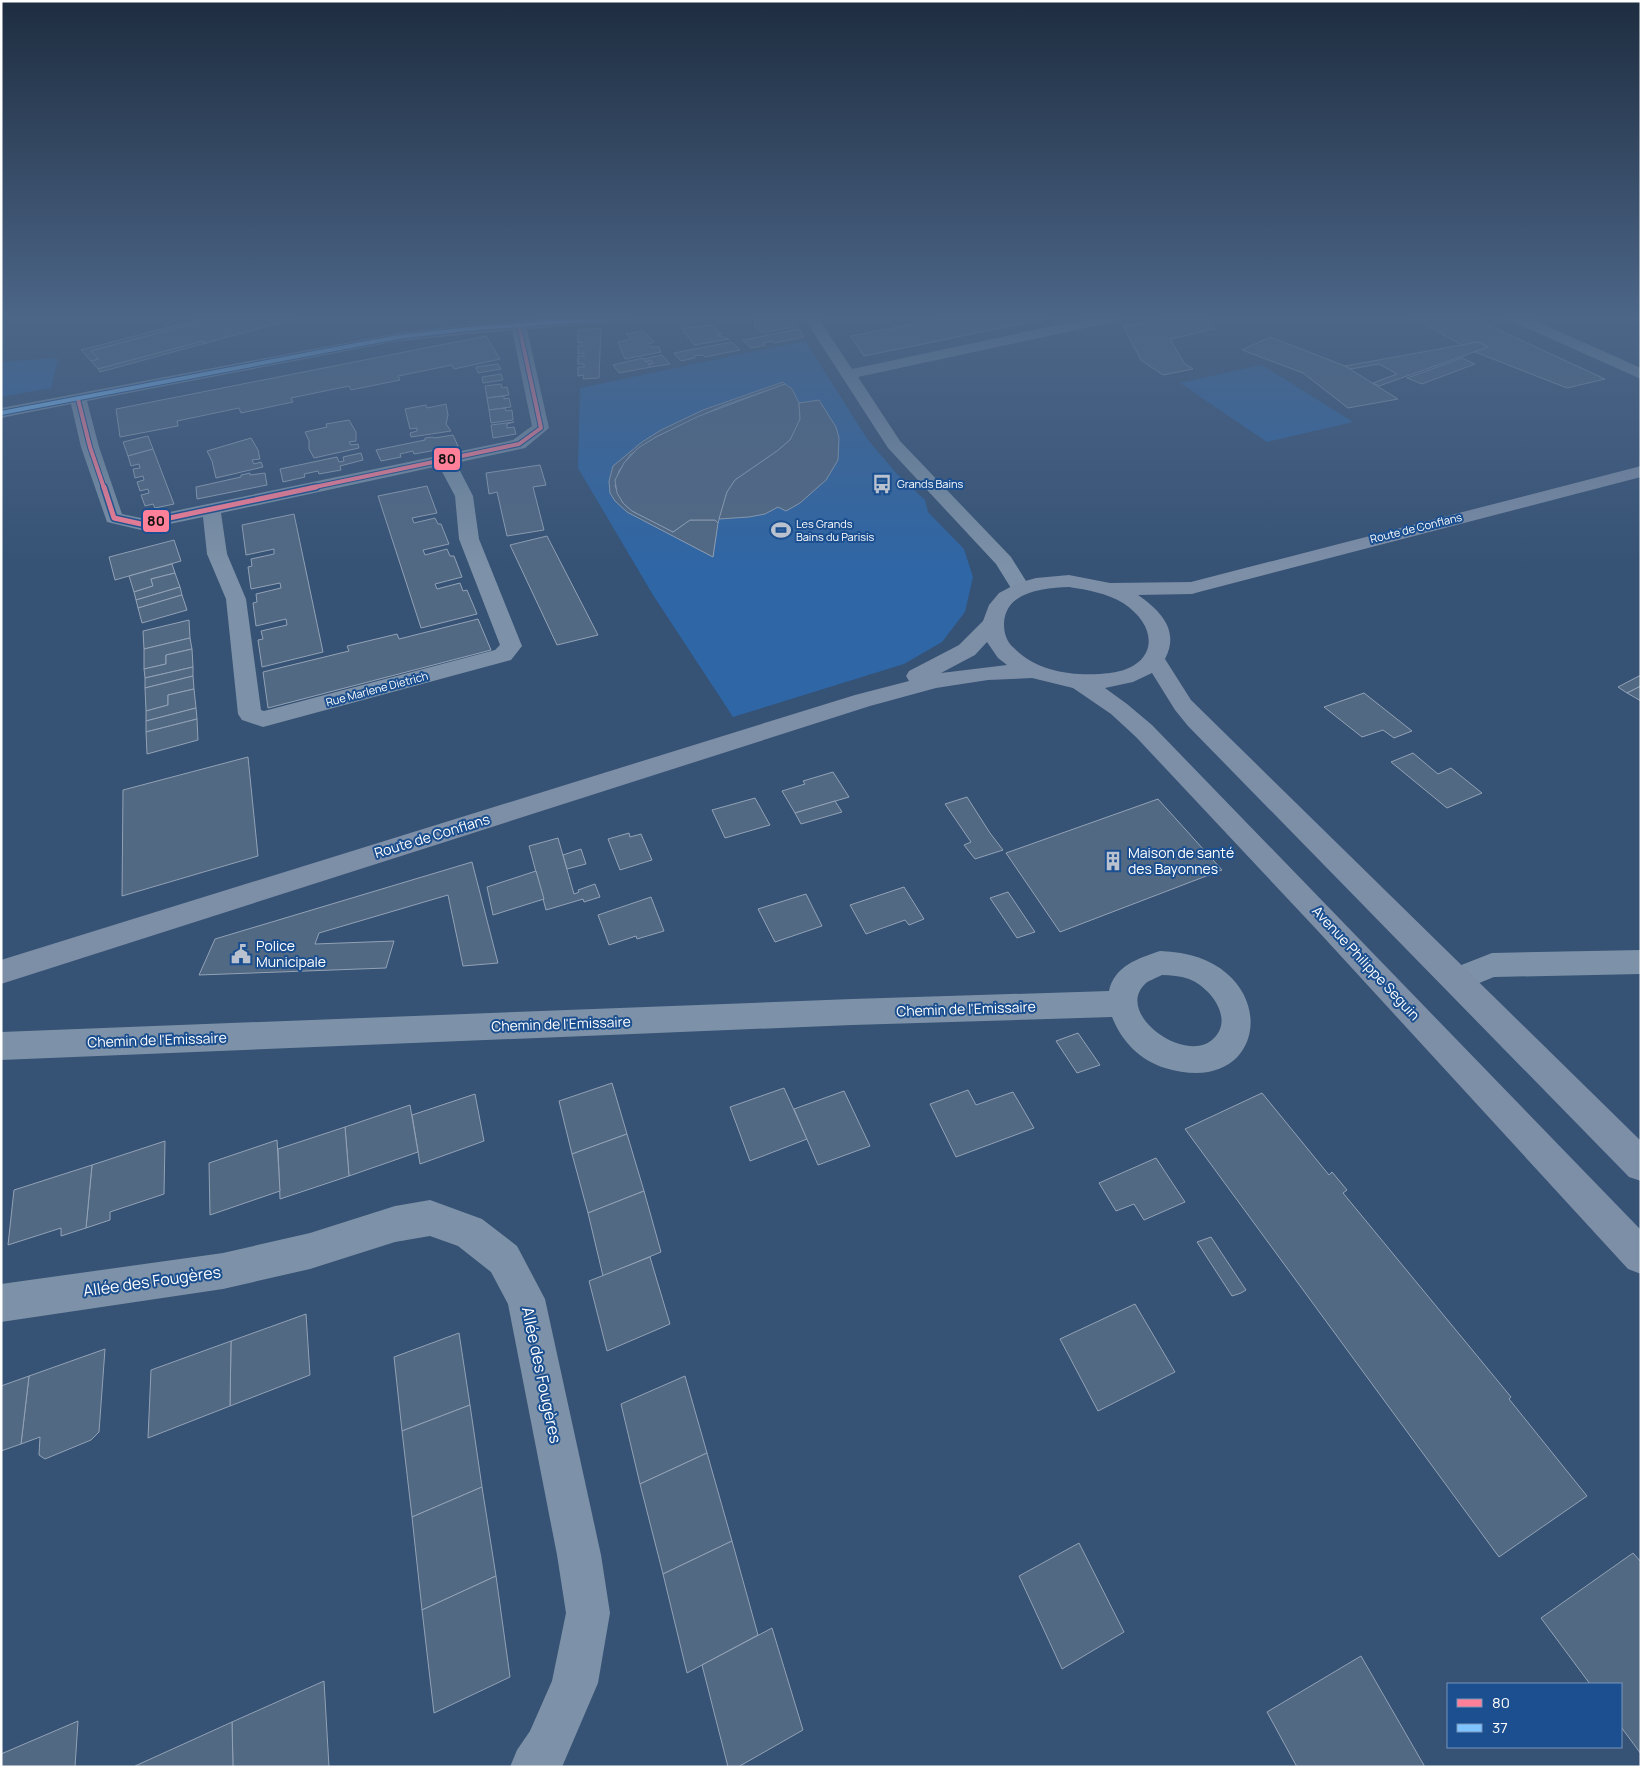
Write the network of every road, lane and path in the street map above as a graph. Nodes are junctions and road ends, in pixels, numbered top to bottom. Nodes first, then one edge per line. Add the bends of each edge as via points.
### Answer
1 (70, 401) edge
2 (78, 401) edge
3 (535, 401) edge
4 (866, 401) edge
5 (1, 413) edge
6 (447, 460) junction
7 (1641, 471) edge
8 (212, 509) junction
9 (1004, 561) junction
10 (1048, 582) junction
11 (1192, 588) junction
12 (1021, 589) junction
13 (1109, 589) junction
14 (1151, 616) junction
15 (993, 623) junction
16 (1154, 659) junction
17 (1033, 671) junction
18 (1080, 682) junction
19 (863, 700) junction
20 (1641, 962) edge
21 (1, 972) edge
22 (1457, 980) junction
23 (1122, 1004) dead end
24 (1, 1046) edge
25 (1641, 1165) edge
26 (1641, 1256) edge
27 (1, 1303) edge
28 (534, 1767) edge

1 - 5 street
2 - 8 street via 114,518 141,524
3 - 6 street via 541,428 519,444
4 - 9 street via 894,444
6 - 8 street
6 - 8 street, Rue Marlene Dietrich via 464,496 470,539 512,646 503,655 263,719 250,714 236,600 217,554
7 - 11 main road, Route de Conflans
9 - 10 street
9 - 12 street
10 - 12 main road
10 - 13 main road via 1089,584
11 - 13 main road, Route de Conflans
11 - 14 main road, Route de Conflans
12 - 15 main road via 1006,598 996,610
13 - 14 main road via 1140,605
14 - 16 main road via 1161,638
15 - 17 main road via 997,640 1011,657
15 - 19 main road, Route de Conflans via 967,650 932,670
16 - 18 main road via 1142,670 1125,678
16 - 22 main road via 1196,720
17 - 18 main road via 1056,679
17 - 19 main road, Route de Conflans via 936,681
18 - 26 main road, Avenue Philippe Seguin via 1120,709 1144,731
19 - 21 main road, Route de Conflans
20 - 22 street via 1492,966
22 - 25 main road
23 - 24 street, Chemin de l'Emissaire
27 - 28 street, Allée des Fougères via 223,1271 310,1251 395,1224 430,1218 469,1232 504,1259 526,1299 579,1555 588,1614 575,1683

